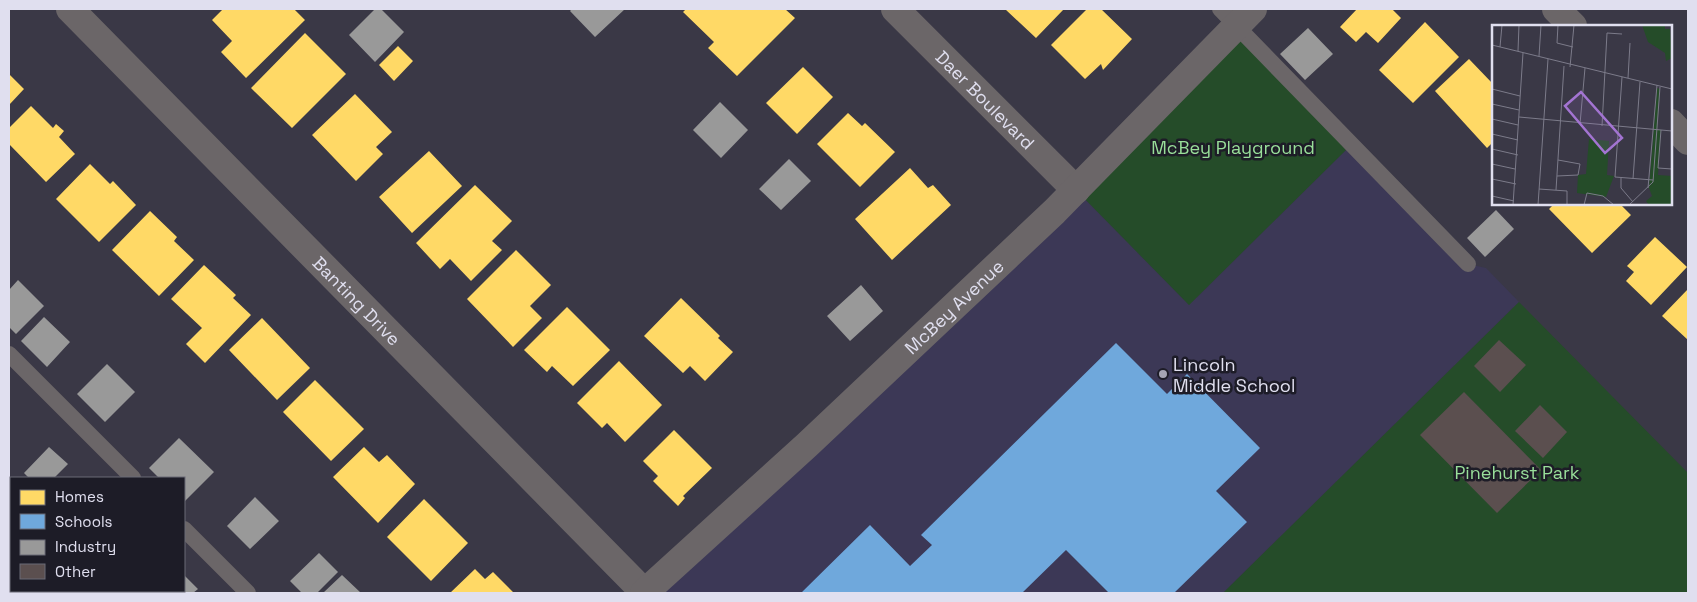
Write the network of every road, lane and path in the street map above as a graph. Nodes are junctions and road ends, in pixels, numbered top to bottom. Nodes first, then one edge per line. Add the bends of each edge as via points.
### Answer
1 (70, 9) edge
2 (895, 9) edge
3 (1556, 9) edge
4 (1237, 14) edge
5 (1573, 25) edge
6 (1672, 124) edge
7 (1688, 141) edge
8 (1076, 190) junction
9 (1468, 264) dead end
10 (9, 354) edge
11 (132, 477) edge
12 (185, 530) edge
13 (248, 593) edge
14 (644, 593) edge

1 - 14 street, Banting Drive
2 - 8 street, Daer Boulevard
3 - 5 street
4 - 8 street, McBey Avenue
4 - 9 lane
6 - 7 street
8 - 14 street, McBey Avenue via 807,445
10 - 11 lane
12 - 13 lane

